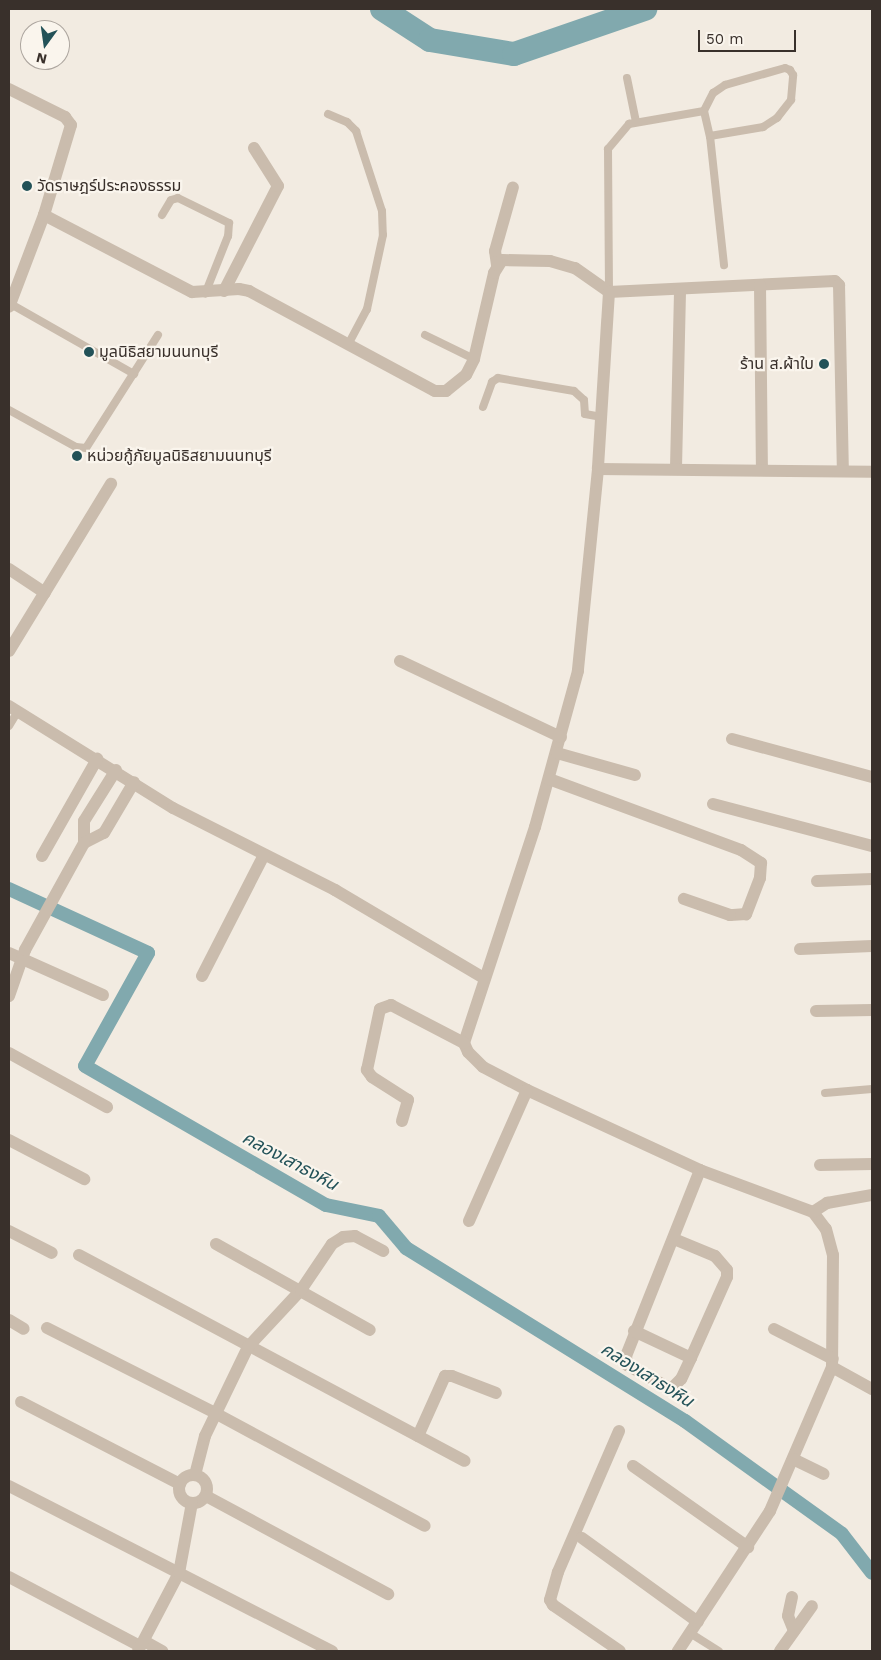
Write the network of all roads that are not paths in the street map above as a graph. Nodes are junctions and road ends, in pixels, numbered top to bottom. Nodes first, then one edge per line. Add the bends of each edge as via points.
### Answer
1 (628, 78) dead end
2 (9, 88) edge
3 (704, 111) junction
4 (328, 114) dead end
5 (636, 122) junction
6 (710, 136) junction
7 (254, 148) dead end
8 (513, 187) dead end
9 (162, 215) dead end
10 (44, 216) junction
11 (497, 265) junction
12 (724, 265) dead end
13 (760, 285) junction
14 (680, 290) junction
15 (224, 291) junction
16 (609, 292) junction
17 (204, 294) junction
18 (9, 304) edge
19 (158, 335) dead end
20 (425, 335) dead end
21 (348, 344) junction
22 (474, 359) junction
23 (134, 374) junction
24 (483, 407) dead end
25 (9, 410) edge
26 (602, 417) junction
27 (598, 468) junction
28 (676, 468) junction
29 (762, 470) junction
30 (843, 470) junction
31 (872, 472) edge
32 (111, 484) dead end
33 (9, 569) edge
34 (45, 593) junction
35 (9, 651) edge
36 (400, 661) dead end
37 (13, 708) edge
38 (9, 726) edge
39 (561, 737) junction
40 (732, 739) dead end
41 (557, 753) junction
42 (97, 759) junction
43 (116, 770) junction
44 (635, 775) dead end
45 (872, 777) edge
46 (549, 779) junction
47 (134, 782) junction
48 (713, 804) dead end
49 (84, 843) junction
50 (872, 846) edge
51 (264, 855) junction
52 (42, 856) dead end
53 (872, 880) edge
54 (817, 881) dead end
55 (684, 899) dead end
56 (872, 946) edge
57 (800, 949) dead end
58 (9, 953) edge
59 (22, 958) junction
60 (202, 976) dead end
61 (484, 978) junction
62 (103, 995) dead end
63 (9, 996) edge
64 (872, 1010) edge
65 (816, 1011) dead end
66 (464, 1043) junction
67 (9, 1053) edge
68 (872, 1089) edge
69 (528, 1090) junction
70 (825, 1093) dead end
71 (107, 1107) dead end
72 (402, 1121) dead end
73 (9, 1140) edge
74 (872, 1164) edge
75 (820, 1165) dead end
76 (700, 1170) junction
77 (84, 1178) dead end
78 (872, 1195) edge
79 (812, 1212) junction
80 (469, 1221) dead end
81 (9, 1232) edge
82 (674, 1239) junction
83 (216, 1244) dead end
84 (383, 1250) dead end
85 (52, 1253) dead end
86 (79, 1255) dead end
87 (302, 1290) junction
88 (9, 1320) edge
89 (48, 1328) dead end
90 (24, 1329) dead end
91 (774, 1329) dead end
92 (370, 1330) dead end
93 (634, 1331) junction
94 (248, 1347) junction
95 (692, 1358) junction
96 (833, 1363) junction
97 (872, 1388) edge
98 (496, 1393) dead end
99 (21, 1402) dead end
100 (215, 1413) junction
101 (619, 1431) dead end
102 (418, 1436) junction
103 (793, 1459) junction
104 (464, 1461) dead end
105 (633, 1466) dead end
106 (824, 1474) dead end
107 (195, 1475) junction
108 (180, 1484) junction
109 (9, 1486) edge
110 (206, 1496) junction
111 (192, 1503) junction
112 (425, 1526) dead end
113 (582, 1538) dead end
114 (748, 1547) junction
115 (179, 1574) junction
116 (9, 1577) edge
117 (388, 1594) dead end
118 (792, 1596) dead end
119 (812, 1606) dead end
120 (698, 1622) junction
121 (794, 1631) junction
122 (690, 1633) junction
123 (141, 1646) edge
124 (162, 1651) edge
125 (332, 1651) edge
126 (620, 1651) edge
127 (678, 1651) edge
128 (719, 1651) edge
129 (780, 1651) edge

1 - 5 lane
2 - 10 street via 65,117 71,125
3 - 5 lane
3 - 6 lane
3 - 6 lane via 713,93 725,85 785,68 793,75 791,100 777,118 763,127
4 - 21 lane via 347,122 356,131 382,211 382,235 367,309
5 - 16 lane via 622,130 608,148
6 - 12 lane
7 - 15 street via 278,186
8 - 11 street via 495,251
9 - 17 lane via 171,200 178,198 229,222 228,236
10 - 17 street via 192,292
10 - 18 street
11 - 16 street via 502,260 550,261 575,268
11 - 22 street
13 - 14 street
13 - 29 street
13 - 30 street via 835,281 839,285
14 - 16 street
14 - 28 street
15 - 17 street
15 - 21 street via 250,291
16 - 26 street
18 - 23 lane
19 - 23 lane
20 - 22 lane
21 - 22 street via 435,391 446,392 458,385
23 - 25 lane via 86,448 76,447
24 - 26 lane via 492,382 498,378 574,391 584,400 585,414
26 - 27 street
27 - 28 street
27 - 39 street via 578,671
28 - 29 street
29 - 30 street
30 - 31 street
32 - 34 street
33 - 34 street
34 - 35 street
36 - 39 street
37 - 38 lane
37 - 42 street
39 - 41 street
40 - 45 street
41 - 44 street
41 - 46 street
42 - 43 street
42 - 52 street
43 - 47 street
43 - 49 street via 84,821
46 - 55 street via 741,850 761,863 760,878 746,914 730,915
46 - 61 street
47 - 49 street via 104,833
47 - 51 street via 174,808
48 - 50 street
49 - 59 street
51 - 60 street
51 - 61 street via 382,916
53 - 54 street
56 - 57 street
58 - 59 street
59 - 62 street
59 - 63 street
61 - 66 street
64 - 65 street
66 - 69 street via 483,1067
66 - 72 street via 391,1005 380,1009 367,1070 372,1077 408,1100
67 - 71 street
68 - 70 lane
69 - 76 street
69 - 80 street
73 - 77 street
74 - 75 street
76 - 79 street
76 - 82 street
78 - 79 street via 828,1203
79 - 96 street via 826,1229 833,1255
81 - 85 street
82 - 93 street
82 - 95 street via 714,1256 727,1270 725,1284
83 - 87 street
84 - 87 street via 355,1236 343,1237 332,1244
86 - 94 street
87 - 92 street
87 - 94 street
88 - 90 street
89 - 100 street
91 - 96 street
93 - 95 street
93 - 95 street via 626,1356 627,1365 671,1389
94 - 100 street
94 - 102 street
96 - 97 street
96 - 103 street
98 - 102 street via 444,1376
99 - 108 street
100 - 107 street
100 - 112 street
101 - 126 street via 558,1572 550,1600
102 - 104 street
103 - 106 street
103 - 114 street via 770,1510
105 - 114 street
107 - 108 street via 183,1479
107 - 110 street via 204,1480
108 - 111 street via 180,1495
109 - 115 street
110 - 111 street
110 - 117 street
111 - 115 street
113 - 120 street
114 - 120 street
115 - 123 street
115 - 125 street
116 - 123 street
118 - 121 street via 788,1616
119 - 121 street
120 - 122 street
121 - 129 street
122 - 127 street
122 - 128 lane
123 - 124 street

